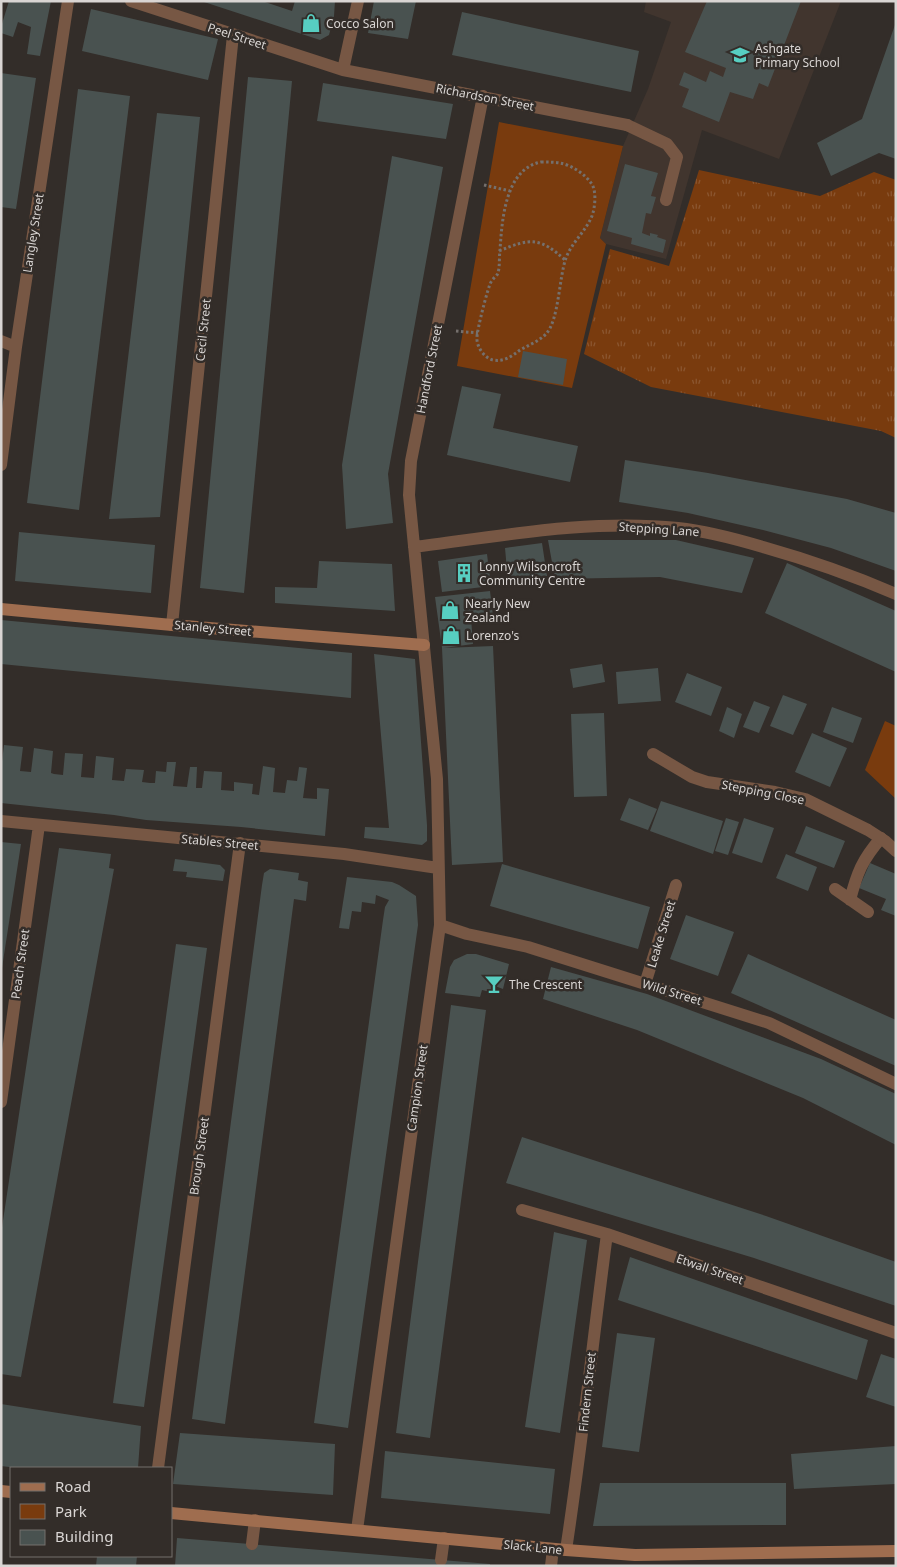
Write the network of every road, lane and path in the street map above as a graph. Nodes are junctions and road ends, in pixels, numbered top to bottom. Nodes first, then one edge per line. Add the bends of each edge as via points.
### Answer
1 (68, 1) edge
2 (131, 1) edge
3 (358, 1) edge
4 (233, 35) junction
5 (344, 70) junction
6 (483, 96) junction
7 (465, 181) junction
8 (510, 191) junction
9 (666, 200) dead end
10 (500, 251) junction
11 (565, 260) junction
12 (1, 341) edge
13 (16, 347) junction
14 (1, 465) edge
15 (414, 547) junction
16 (896, 594) edge
17 (1, 609) edge
18 (172, 625) junction
19 (424, 645) junction
20 (653, 754) dead end
21 (1, 821) edge
22 (39, 825) junction
23 (881, 838) junction
24 (240, 844) junction
25 (896, 851) edge
26 (438, 868) junction
27 (676, 885) dead end
28 (835, 889) dead end
29 (850, 900) junction
30 (868, 912) dead end
31 (440, 925) junction
32 (645, 984) junction
33 (896, 1084) edge
34 (1, 1102) edge
35 (522, 1210) dead end
36 (607, 1234) junction
37 (896, 1334) edge
38 (158, 1467) edge
39 (172, 1513) edge
40 (255, 1520) junction
41 (357, 1530) junction
42 (444, 1538) junction
43 (252, 1544) dead end
44 (553, 1549) junction
45 (566, 1550) junction
46 (896, 1551) edge
47 (441, 1560) dead end
48 (551, 1566) edge

1 - 13 street, Langley Street
2 - 4 street, Peel Street
3 - 5 street
4 - 5 street, Peel Street
4 - 18 street, Cecil Street
5 - 6 street, Richardson Street
6 - 7 street, Handford Street
6 - 9 street, Richardson Street via 627,125 667,144 677,157
7 - 8 path
7 - 15 street, Handford Street via 411,461 409,495
8 - 10 path
8 - 11 path via 522,172 541,162 562,163 578,170 592,184 595,199 593,215
10 - 11 path via 530,241 547,246
10 - 11 path via 498,274 491,282 477,338 486,356 496,360 513,355 546,333 551,326
12 - 13 street
13 - 14 street, Langley Street
15 - 16 street, Stepping Lane via 558,529 679,528 818,563
15 - 19 street, Handford Street
17 - 18 street, Stanley Street
18 - 19 street, Stanley Street
19 - 26 street, Campion Street via 437,779
20 - 23 street, Stepping Close via 692,778 805,798
21 - 22 street, Stables Street
22 - 24 street, Stables Street
22 - 34 street, Peach Street
23 - 25 street, Stepping Close
23 - 29 street via 867,854
24 - 26 street, Stables Street via 344,854
24 - 38 street, Brough Street
26 - 31 street, Campion Street
27 - 32 street, Leake Street
28 - 29 street
29 - 30 street
31 - 32 street, Wild Street via 528,946
31 - 41 street, Campion Street
32 - 33 street, Wild Street via 769,1023
35 - 36 street, Etwall Street
36 - 37 street, Etwall Street
36 - 45 street, Findern Street
39 - 40 street, Slack Lane
40 - 41 street, Slack Lane
40 - 43 street
41 - 42 street, Slack Lane
42 - 44 street, Slack Lane
42 - 47 street
44 - 45 street, Slack Lane
44 - 48 street
45 - 46 street, Slack Lane via 635,1555

